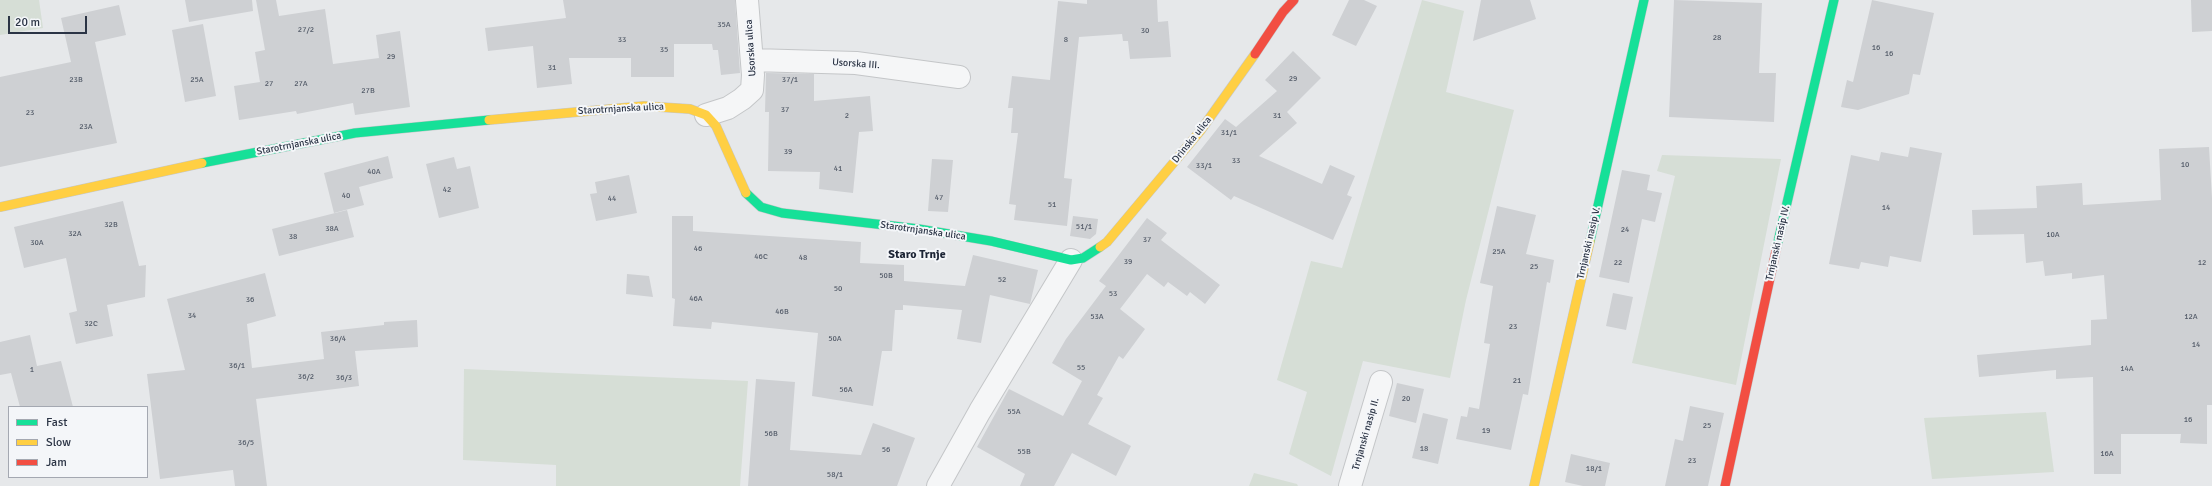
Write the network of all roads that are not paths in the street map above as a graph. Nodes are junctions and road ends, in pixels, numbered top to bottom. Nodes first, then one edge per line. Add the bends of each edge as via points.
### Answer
1 (747, 0) edge
2 (1294, 0) edge
3 (1644, 0) edge
4 (1834, 0) edge
5 (752, 60) junction
6 (959, 77) dead end
7 (706, 115) junction
8 (0, 207) edge
9 (1072, 260) junction
10 (1380, 382) dead end
11 (938, 486) edge
12 (1350, 486) edge
13 (1534, 486) edge
14 (1725, 486) edge

1 - 5 street, Usorska ulica
2 - 9 street, Drinska ulica via 1201,130 1107,242 1083,258
3 - 13 street, Trnjanski nasip V.
4 - 14 street, Trnjanski nasip IV. via 1776,249
5 - 6 street, Usorska III. via 856,63
5 - 7 street, Usorska ulica via 752,90 728,108
7 - 8 street, Starotrnjanska ulica via 690,109 644,106 355,133 220,159
7 - 9 street, Starotrnjanska ulica via 723,138 747,195 762,207 782,213 919,229 991,241
9 - 11 street via 980,411
10 - 12 street, Trnjanski nasip II.

